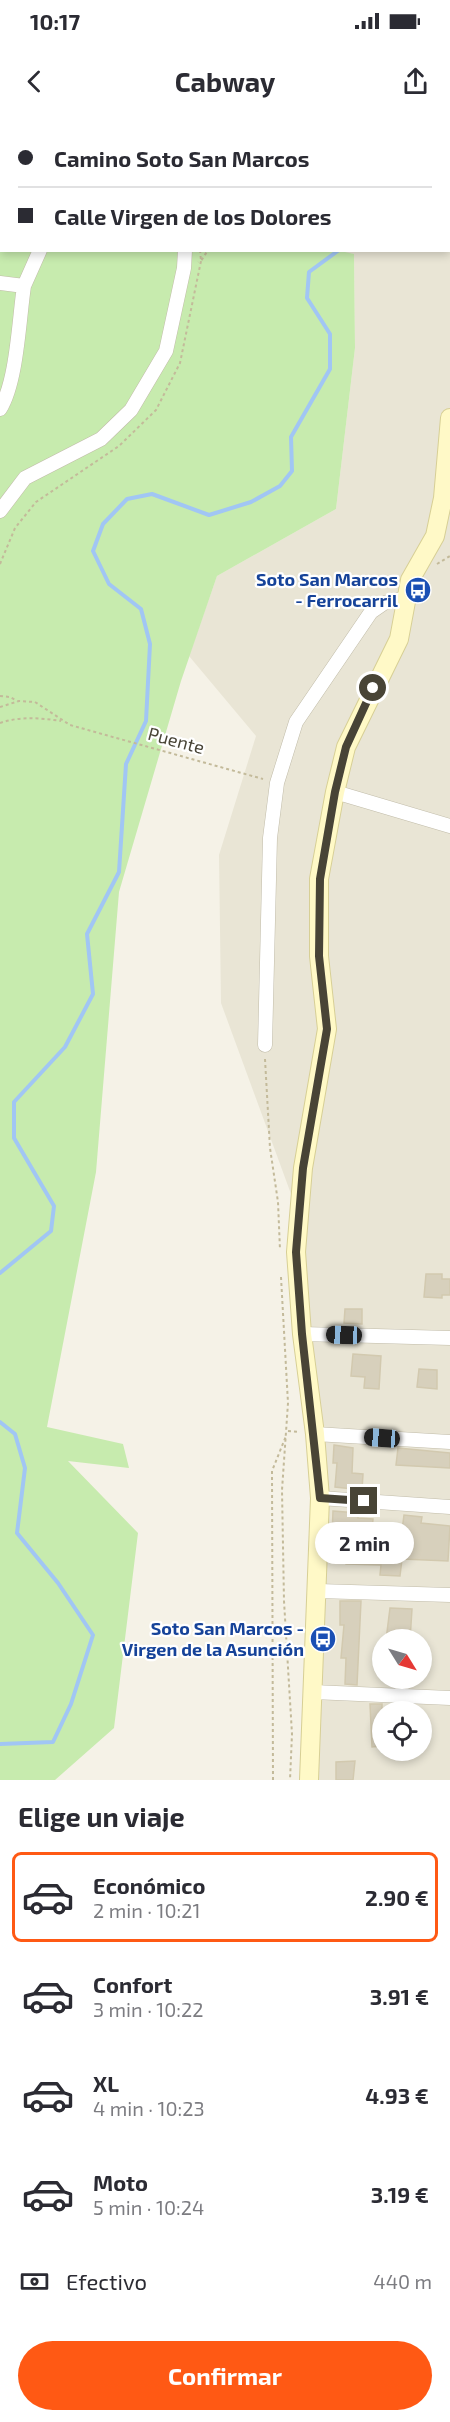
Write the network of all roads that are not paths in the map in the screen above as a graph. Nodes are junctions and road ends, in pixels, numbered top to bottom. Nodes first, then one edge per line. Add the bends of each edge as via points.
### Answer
1 (39, 252) edge
2 (185, 252) edge
3 (0, 283) edge
4 (24, 286) junction
5 (0, 409) edge
6 (450, 418) edge
7 (0, 511) edge
8 (406, 598) junction
9 (335, 792) junction
10 (450, 826) edge
11 (265, 1045) road end
12 (302, 1334) junction
13 (450, 1338) edge
14 (315, 1434) junction
15 (450, 1442) edge
16 (320, 1498) junction
17 (450, 1507) edge
18 (318, 1591) junction
19 (450, 1595) edge
20 (313, 1692) junction
21 (450, 1698) edge
22 (309, 1780) edge

1 - 4 street
2 - 7 street via 166,351 131,410 101,439 26,478
3 - 4 street
4 - 5 street via 14,357
6 - 8 street via 443,498 435,536 410,580
8 - 9 street via 399,639 346,747
8 - 11 street via 384,603 371,612 314,693 290,737 277,783 270,838
9 - 10 street
9 - 12 street via 320,879 319,956 327,1029 303,1168 296,1252
12 - 13 street
12 - 14 street
14 - 15 street
14 - 16 street
16 - 17 street
16 - 18 street
18 - 19 street
18 - 20 street
20 - 21 street
20 - 22 street

